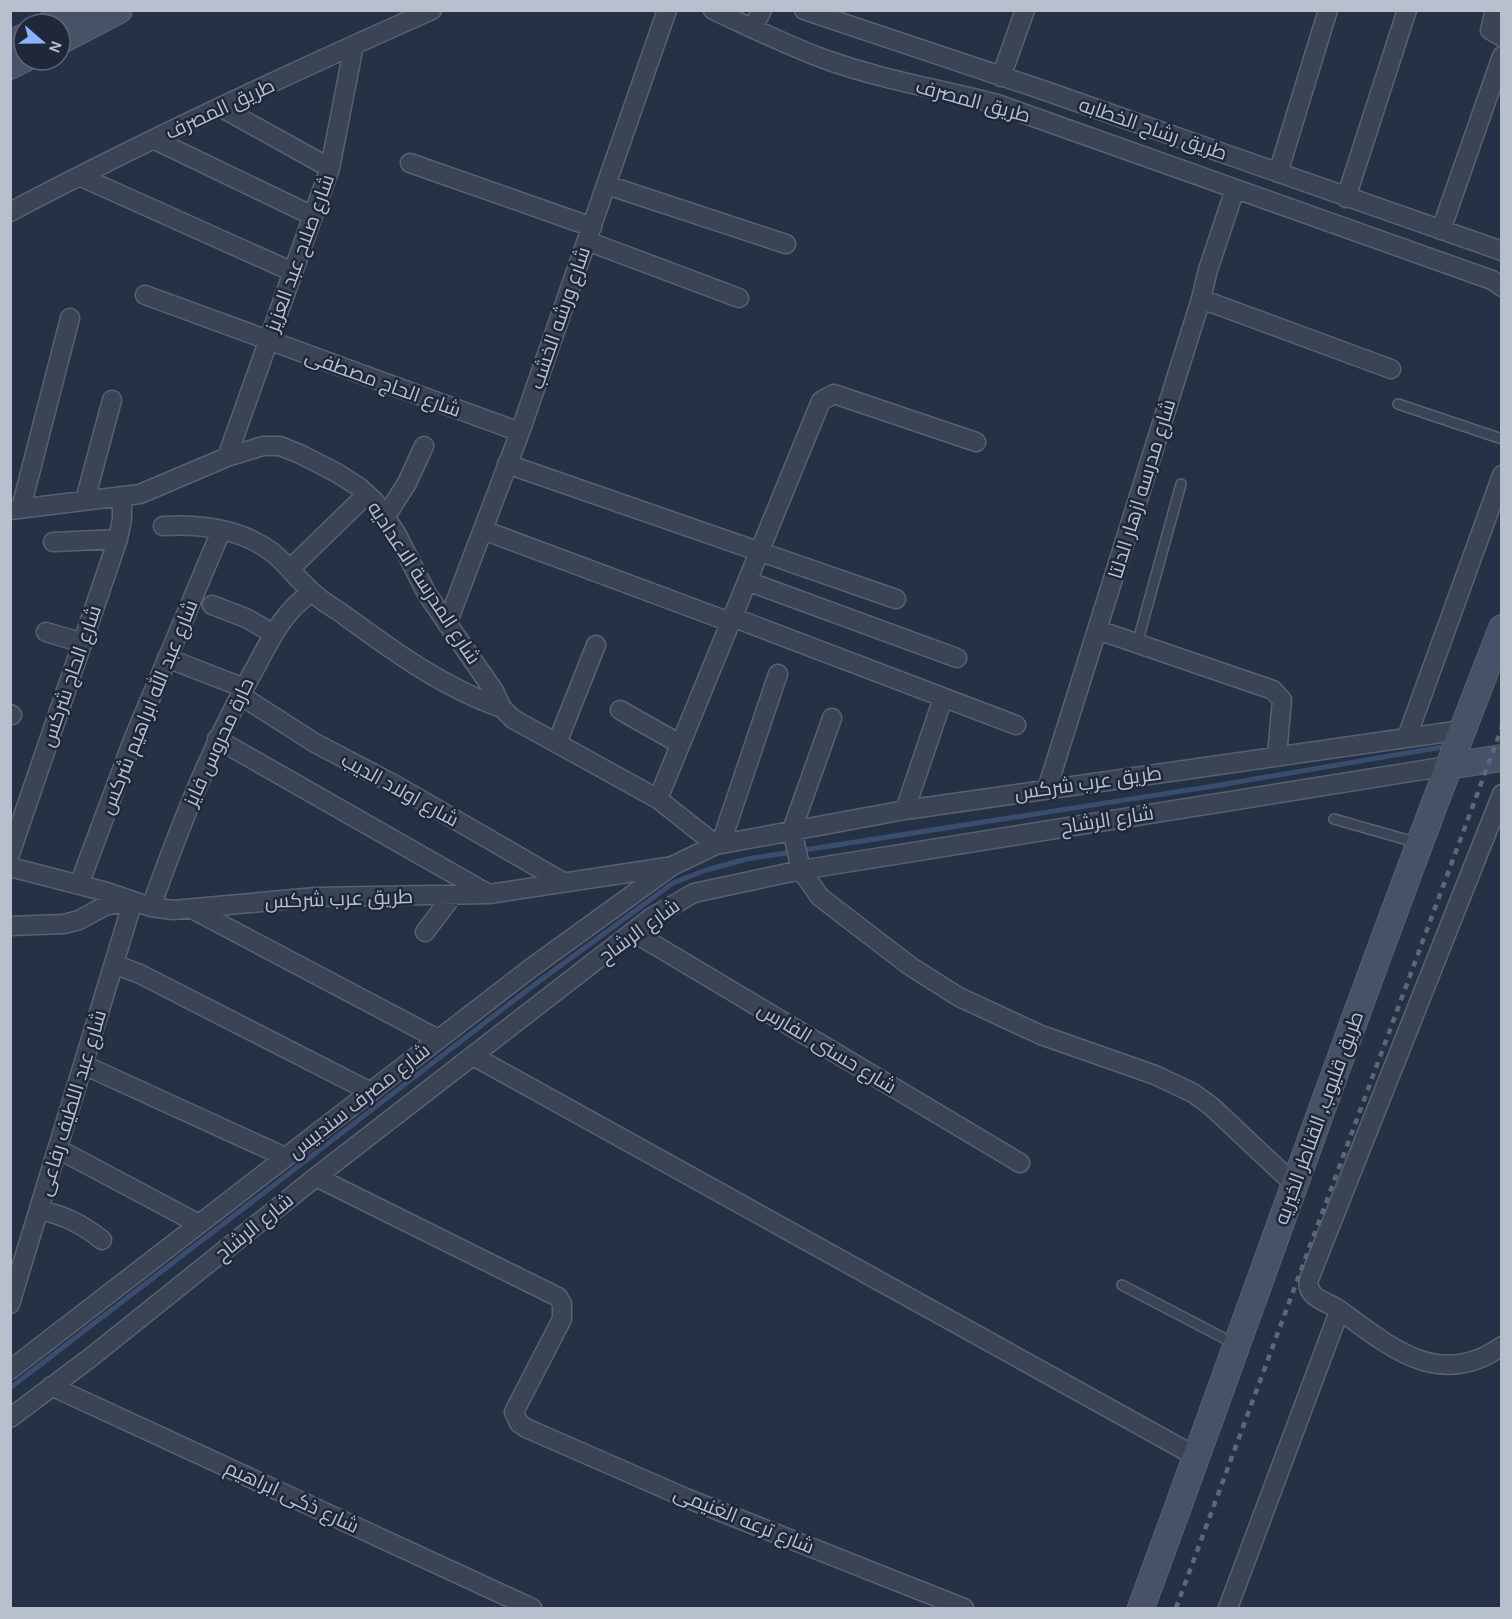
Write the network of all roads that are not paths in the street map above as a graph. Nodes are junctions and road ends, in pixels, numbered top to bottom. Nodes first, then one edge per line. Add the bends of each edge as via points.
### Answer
1 (119, 10) edge
2 (432, 10) edge
3 (667, 10) edge
4 (713, 10) edge
5 (762, 10) edge
6 (804, 10) edge
7 (1025, 10) edge
8 (1328, 10) edge
9 (1407, 10) edge
10 (1495, 10) edge
11 (753, 28) junction
12 (72, 34) edge
13 (1502, 37) edge
14 (354, 45) junction
15 (1502, 56) edge
16 (1001, 77) junction
17 (222, 108) junction
18 (1144, 126) junction
19 (155, 140) junction
20 (1134, 153) junction
21 (410, 164) dead end
22 (330, 168) junction
23 (1278, 173) junction
24 (79, 176) junction
25 (607, 185) junction
26 (1317, 187) junction
27 (1235, 189) junction
28 (1346, 198) junction
29 (10, 212) edge
30 (1307, 215) junction
31 (313, 216) junction
32 (1441, 230) junction
33 (590, 234) junction
34 (786, 244) dead end
35 (1502, 251) edge
36 (293, 272) junction
37 (1502, 287) edge
38 (145, 295) dead end
39 (739, 298) dead end
40 (1201, 299) junction
41 (70, 318) dead end
42 (268, 341) junction
43 (1390, 369) dead end
44 (112, 400) dead end
45 (1398, 404) dead end
46 (520, 432) junction
47 (1502, 439) edge
48 (976, 442) dead end
49 (424, 446) dead end
50 (227, 457) junction
51 (507, 464) junction
52 (1502, 475) edge
53 (1181, 484) dead end
54 (367, 494) junction
55 (122, 497) junction
56 (85, 500) junction
57 (14, 512) edge
58 (386, 516) junction
59 (162, 526) dead end
60 (483, 530) junction
61 (221, 531) junction
62 (118, 538) junction
63 (53, 542) dead end
64 (760, 550) junction
65 (290, 569) junction
66 (747, 581) junction
67 (312, 592) junction
68 (896, 599) dead end
69 (212, 605) dead end
70 (731, 619) junction
71 (447, 624) junction
72 (1502, 628) edge
73 (1098, 630) junction
74 (46, 632) dead end
75 (274, 634) junction
76 (82, 644) junction
77 (1137, 644) junction
78 (597, 645) dead end
79 (167, 658) junction
80 (957, 658) dead end
81 (778, 674) dead end
82 (242, 691) junction
83 (943, 698) junction
84 (502, 708) junction
85 (620, 710) dead end
86 (832, 717) dead end
87 (1016, 725) dead end
88 (1462, 730) junction
89 (1407, 737) junction
90 (218, 739) junction
91 (557, 743) junction
92 (681, 744) junction
93 (1277, 755) junction
94 (1502, 758) edge
95 (1448, 766) junction
96 (1047, 789) junction
97 (1502, 794) edge
98 (658, 799) junction
99 (905, 810) junction
100 (1334, 819) dead end
101 (792, 831) junction
102 (719, 844) junction
103 (1420, 844) junction
104 (10, 854) edge
105 (10, 867) edge
106 (672, 867) junction
107 (801, 870) junction
108 (563, 882) junction
109 (78, 885) junction
110 (489, 894) junction
111 (453, 895) junction
112 (133, 901) junction
113 (151, 907) junction
114 (192, 909) junction
115 (10, 926) edge
116 (425, 932) dead end
117 (633, 932) junction
118 (114, 964) junction
119 (438, 1040) junction
120 (475, 1057) junction
121 (84, 1065) junction
122 (370, 1092) junction
123 (58, 1149) junction
124 (285, 1157) junction
125 (1020, 1163) dead end
126 (316, 1177) junction
127 (1294, 1185) junction
128 (39, 1210) junction
129 (199, 1224) junction
130 (102, 1240) dead end
131 (1122, 1285) dead end
132 (10, 1304) edge
133 (1338, 1309) junction
134 (1237, 1345) junction
135 (1502, 1346) edge
136 (10, 1370) edge
137 (51, 1386) junction
138 (14, 1407) edge
139 (1197, 1457) junction
140 (532, 1608) edge
141 (964, 1608) edge
142 (1141, 1608) edge
143 (1228, 1608) edge

1 - 12 main road
2 - 14 street, طريق المصرف
3 - 25 street, شارع ورشه الخشب
4 - 11 street, طريق المصرف
5 - 11 street
6 - 16 street, طريق رشاح الخطابه
7 - 16 street
8 - 23 street
9 - 28 street
10 - 13 street via 1490,30
11 - 20 street, طريق المصرف via 826,60 997,104
14 - 17 street, طريق المصرف
14 - 22 street, شارع صلاح عبد العزيز
15 - 32 street
16 - 18 street, طريق رشاح الخطابه
17 - 19 street, طريق المصرف
17 - 22 street
18 - 20 street
18 - 23 street, طريق رشاح الخطابه
19 - 24 street, طريق المصرف
19 - 31 street
20 - 27 street, طريق المصرف
21 - 33 street
22 - 31 street, شارع صلاح عبد العزيز
23 - 26 street, طريق رشاح الخطابه
24 - 29 street, طريق المصرف
24 - 36 street
25 - 33 street, شارع ورشه الخشب
25 - 34 street
26 - 28 street, طريق رشاح الخطابه
26 - 30 street
27 - 30 street, طريق المصرف
27 - 40 street, شارع مدرسه ازهار الدلتا
28 - 32 street, طريق رشاح الخطابه
30 - 37 street, طريق المصرف via 1492,280
31 - 36 street, شارع صلاح عبد العزيز
32 - 35 street, طريق رشاح الخطابه
33 - 39 street
33 - 46 street, شارع ورشه الخشب
36 - 42 street, شارع صلاح عبد العزيز
38 - 42 street, شارع الحاج مصطفى
40 - 43 street
40 - 73 street, شارع مدرسه ازهار الدلتا
41 - 57 street
42 - 46 street, شارع الحاج مصطفى
42 - 50 street, شارع صلاح عبد العزيز
44 - 56 street
45 - 47 lane
46 - 51 street, شارع ورشه الخشب
48 - 64 street via 834,394 821,401
49 - 58 street
50 - 54 street, شارع المدرسة الاعداديه via 263,446 280,446 317,462
50 - 55 street, شارع المدرسة الاعداديه via 154,489
51 - 60 street, شارع ورشه الخشب
51 - 64 street
52 - 89 street
53 - 77 lane
54 - 58 street, شارع المدرسة الاعداديه
54 - 65 street
55 - 56 street, شارع المدرسة الاعداديه
55 - 62 street, شارع الحاج شركس
56 - 57 street, شارع المدرسة الاعداديه
58 - 71 street, شارع المدرسة الاعداديه
59 - 61 street via 192,525
60 - 70 street
60 - 71 street, شارع ورشه الخشب
61 - 65 street via 255,541
61 - 79 street, شارع عبد الله ابراهيم شركس
62 - 63 street
62 - 76 street, شارع الحاج شركس
64 - 66 street
64 - 68 street
65 - 67 street
66 - 70 street
66 - 80 street
67 - 75 street, حارة محروس فايز via 296,603
67 - 84 street via 410,662
69 - 75 street
70 - 83 street
70 - 92 street
71 - 84 street, شارع المدرسة الاعداديه
72 - 88 main road, طريق قليوب, القناطر الخيريه
73 - 77 street
73 - 96 street, شارع مدرسه ازهار الدلتا
74 - 76 street
75 - 82 street, حارة محروس فايز
76 - 104 street, شارع الحاج شركس
77 - 93 street via 1277,692 1282,700
78 - 91 street
79 - 82 street, شارع اولاد الديب
79 - 109 street, شارع عبد الله ابراهيم شركس
81 - 102 street
82 - 90 street, حارة محروس فايز
82 - 108 street, شارع اولاد الديب via 315,743
83 - 87 street
83 - 99 street
84 - 91 street, شارع المدرسة الاعداديه via 513,719
85 - 92 street
86 - 101 street
88 - 89 street, طريق عرب شركس
88 - 95 main road, طريق قليوب, القناطر الخيريه
89 - 93 street, طريق عرب شركس
90 - 110 street
90 - 113 street, حارة محروس فايز
91 - 98 street, شارع المدرسة الاعداديه
92 - 98 street
93 - 96 street, طريق عرب شركس
94 - 95 main road
95 - 103 main road, طريق قليوب, القناطر الخيريه
95 - 107 street, شارع الرشاح
96 - 99 street, طريق عرب شركس
97 - 133 street via 1309,1279 1310,1292
98 - 102 street, شارع المدرسة الاعداديه
99 - 101 street, طريق عرب شركس
100 - 103 lane
101 - 102 street, طريق عرب شركس
101 - 107 street
102 - 106 street, شارع مصرف سندبيس
103 - 127 main road, طريق قليوب, القناطر الخيريه
105 - 109 street
106 - 108 street, طريق عرب شركس
106 - 119 street, شارع مصرف سندبيس
107 - 117 street, شارع الرشاح via 694,893
107 - 127 street via 820,897 910,966 959,997 1011,1022 1193,1093
108 - 110 street, طريق عرب شركس
109 - 112 street
110 - 111 street, طريق عرب شركس
111 - 114 street, طريق عرب شركس via 316,897
111 - 116 street
112 - 113 street, طريق عرب شركس
112 - 115 street, طريق عرب شركس via 105,906 64,924
112 - 118 street, شارع عبد اللطيف رفاعى
113 - 114 street, طريق عرب شركس
114 - 119 street
117 - 120 street, شارع الرشاح
117 - 125 street, شارع حسنى الفارس
118 - 121 street, شارع عبد اللطيف رفاعى
118 - 122 street
119 - 122 street, شارع مصرف سندبيس
120 - 126 street, شارع الرشاح
120 - 139 street
121 - 123 street, شارع عبد اللطيف رفاعى
121 - 124 street
122 - 124 street, شارع مصرف سندبيس
123 - 128 street, شارع عبد اللطيف رفاعى
123 - 129 street
124 - 129 street, شارع مصرف سندبيس
126 - 137 street, شارع الرشاح
126 - 141 street, شارع ترعه الغنيمى via 558,1297 562,1319 514,1412 526,1428 686,1498
127 - 134 main road, طريق قليوب, القناطر الخيريه
128 - 130 street via 76,1221
128 - 132 street, شارع عبد اللطيف رفاعى
129 - 136 street, شارع مصرف سندبيس
131 - 134 lane
133 - 135 street via 1395,1350 1425,1363 1457,1365
133 - 143 street
134 - 139 main road, طريق قليوب, القناطر الخيريه
137 - 138 street, شارع الرشاح
137 - 140 street, شارع ذكى ابراهيم
139 - 142 main road, طريق قليوب, القناطر الخيريه

